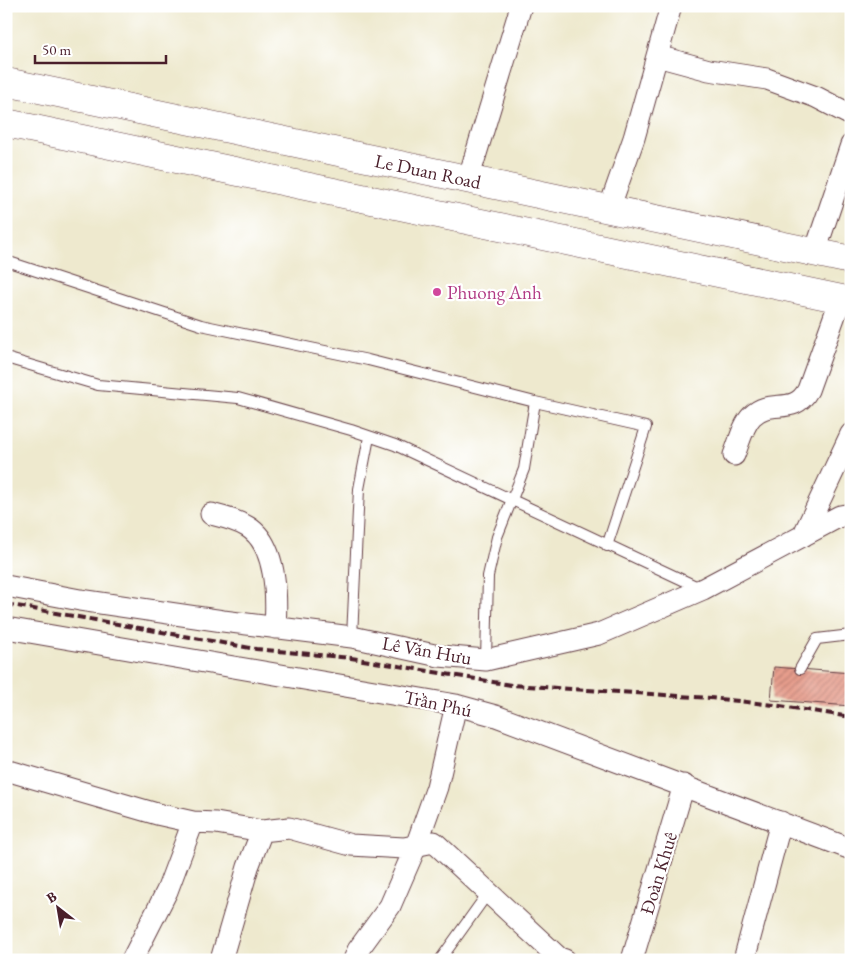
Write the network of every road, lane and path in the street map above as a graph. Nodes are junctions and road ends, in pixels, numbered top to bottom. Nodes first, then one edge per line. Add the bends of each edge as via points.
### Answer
1 (521, 6) edge
2 (671, 6) edge
3 (657, 56) junction
4 (6, 82) edge
5 (851, 115) edge
6 (6, 123) edge
7 (851, 145) edge
8 (468, 180) junction
9 (609, 210) junction
10 (458, 219) junction
11 (815, 252) junction
12 (851, 260) edge
13 (6, 261) edge
14 (846, 299) edge
15 (6, 358) edge
16 (535, 402) junction
17 (851, 434) edge
18 (369, 438) junction
19 (734, 455) dead end
20 (513, 501) junction
21 (211, 514) dead end
22 (851, 514) edge
23 (803, 536) junction
24 (607, 546) junction
25 (6, 586) edge
26 (703, 589) junction
27 (6, 628) edge
28 (275, 628) junction
29 (851, 635) edge
30 (352, 637) junction
31 (486, 660) junction
32 (800, 669) dead end
33 (456, 705) junction
34 (6, 770) edge
35 (684, 785) junction
36 (193, 822) junction
37 (781, 822) junction
38 (262, 831) junction
39 (416, 846) junction
40 (851, 849) edge
41 (488, 893) junction
42 (132, 960) edge
43 (221, 960) edge
44 (354, 960) edge
45 (440, 960) edge
46 (565, 960) edge
47 (632, 960) edge
48 (744, 960) edge

1 - 8 street
2 - 3 street
3 - 5 street via 709,70 767,79 816,97
3 - 9 street
4 - 8 highway, Le Duan Road
6 - 10 highway
7 - 11 street
8 - 9 highway, Le Duan Road
8 - 10 highway
9 - 11 highway, Le Duan Road
10 - 14 highway
11 - 12 highway, Le Duan Road
13 - 16 lane via 201,325 368,360
14 - 19 street via 803,400 758,411 748,422
15 - 18 lane via 98,385 238,398
16 - 20 lane via 524,469
16 - 24 lane via 646,427
17 - 23 street
18 - 20 lane via 395,446
18 - 30 lane via 359,489
20 - 24 lane
20 - 31 lane via 497,537 488,576
21 - 28 street via 248,527 261,540 275,582
22 - 23 street, Lê Văn Hưu via 840,516
23 - 26 street, Lê Văn Hưu
24 - 26 lane
25 - 28 street, Lê Văn Hưu
26 - 31 street, Lê Văn Hưu via 599,634
27 - 33 street, Trần Phú
28 - 30 street, Lê Văn Hưu
29 - 32 lane via 817,639
30 - 31 street, Lê Văn Hưu via 439,656
33 - 35 street, Trần Phú via 496,716
33 - 39 street via 438,787
34 - 36 street
35 - 37 street, Trần Phú
35 - 47 street, Đoàn Khuê
36 - 38 street
36 - 42 street via 167,891
37 - 40 street, Trần Phú
37 - 48 street
38 - 39 street via 289,828 351,845
38 - 43 street
39 - 41 street via 434,842
39 - 44 street via 390,906
41 - 45 lane
41 - 46 street

